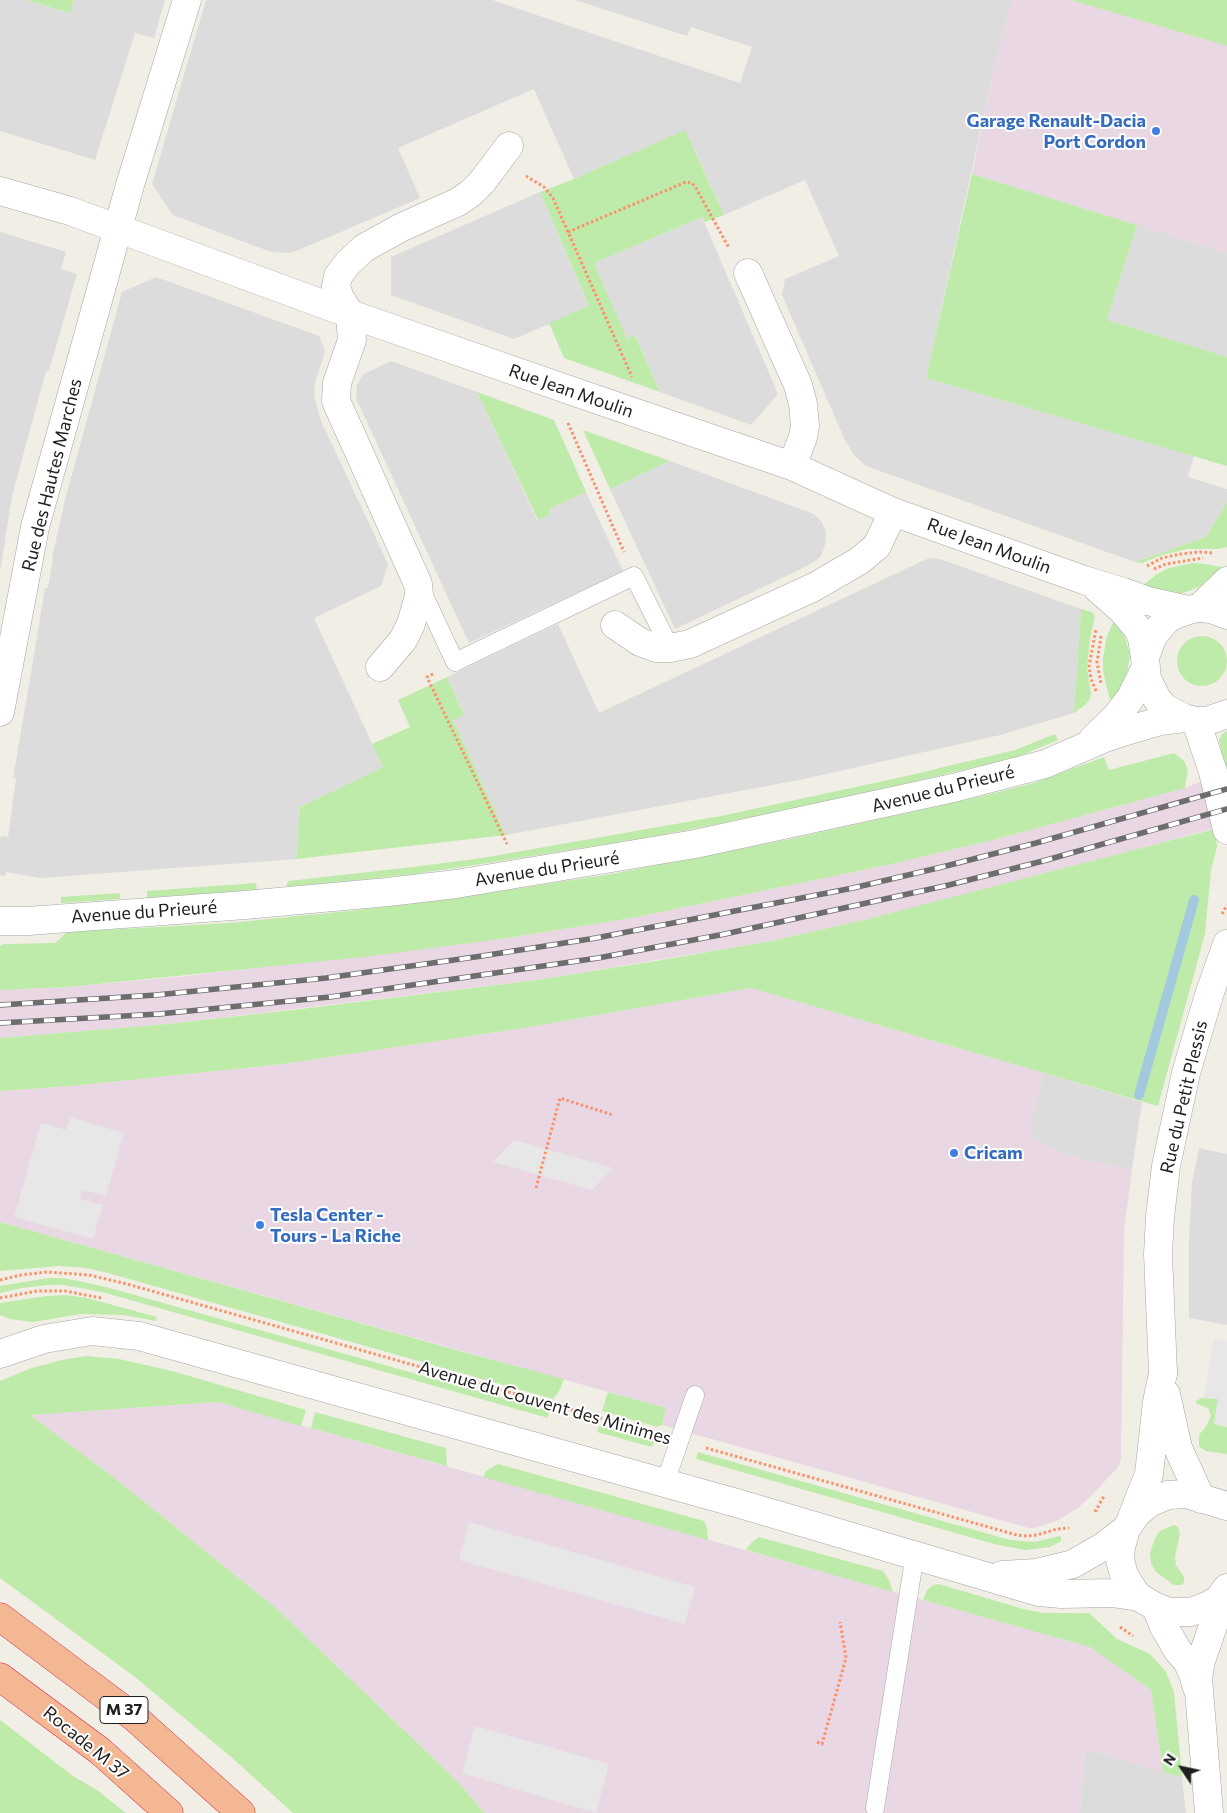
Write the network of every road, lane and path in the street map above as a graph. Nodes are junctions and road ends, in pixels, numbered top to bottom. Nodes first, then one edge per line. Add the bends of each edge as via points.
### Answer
1 (187, 0) edge
2 (510, 146) joint
3 (0, 191) edge
4 (118, 229) junction
5 (568, 232) junction
6 (748, 273) joint
7 (350, 314) junction
8 (559, 386) junction
9 (650, 418) junction
10 (792, 466) junction
11 (893, 512) junction
12 (1220, 555) dead end
13 (1205, 558) dead end
14 (634, 576) junction
15 (1227, 581) edge
16 (418, 584) junction
17 (1119, 597) junction
18 (1194, 609) junction
19 (1227, 615) edge
20 (615, 625) dead end
21 (670, 648) junction
22 (455, 662) junction
23 (1145, 663) junction
24 (380, 667) dead end
25 (1102, 689) dead end
26 (0, 712) edge
27 (1227, 714) edge
28 (1115, 718) junction
29 (1190, 720) junction
30 (1082, 748) junction
31 (1227, 830) edge
32 (499, 848) dead end
33 (0, 921) edge
34 (1227, 944) edge
35 (613, 1115) dead end
36 (536, 1188) dead end
37 (0, 1280) edge
38 (0, 1354) edge
39 (1163, 1372) junction
40 (694, 1395) dead end
41 (678, 1440) junction
42 (665, 1483) junction
43 (1211, 1502) edge
44 (1227, 1520) edge
45 (1127, 1527) junction
46 (1073, 1528) dead end
47 (915, 1554) junction
48 (983, 1574) junction
49 (1223, 1593) edge
50 (1148, 1602) junction
51 (0, 1617) edge
52 (840, 1622) dead end
53 (0, 1676) edge
54 (1199, 1697) junction
55 (817, 1742) dead end
56 (875, 1808) dead end
57 (169, 1813) edge
58 (241, 1813) edge
59 (1209, 1813) edge

1 - 4 street, Rue des Hautes Marches
2 - 5 path via 519,171 544,187
2 - 7 street via 482,182 458,202 379,239 348,264 338,276 336,287
3 - 4 street, Rue Jean Moulin
4 - 7 street, Rue Jean Moulin
4 - 26 street, Rue des Hautes Marches via 34,527
5 - 6 path via 686,182 696,188 726,244
5 - 9 path
6 - 10 street via 798,385 803,404 805,426
7 - 8 street, Rue Jean Moulin
7 - 16 street via 352,340 337,383 336,401
8 - 9 street, Rue Jean Moulin
8 - 14 path via 568,424
9 - 10 street, Rue Jean Moulin
10 - 11 street, Rue Jean Moulin
11 - 17 street, Rue Jean Moulin via 1084,580 1104,593
11 - 21 street via 877,546 844,570 690,644
12 - 17 path via 1200,552 1162,558 1139,572
13 - 17 path via 1192,558 1152,569
14 - 21 lane
14 - 22 lane
15 - 18 street, Avenue du Prieuré
16 - 22 lane
16 - 24 street via 419,596 411,624 403,640
17 - 18 street, Rue Jean Moulin
17 - 23 street, Rue Jean Moulin via 1142,638
17 - 25 path via 1098,648
17 - 28 path via 1097,626 1089,666 1095,691
18 - 19 street, Rue Jean Moulin via 1210,609
18 - 23 street, Avenue du Prieuré via 1167,620 1159,628 1152,636
20 - 21 street via 640,642 656,648
22 - 32 path, Avenue du Prieuré via 427,677 508,847
23 - 28 street, Avenue du Prieuré via 1130,699
23 - 29 street, Rue Jean Moulin via 1147,680 1157,699 1165,708
27 - 29 street, Avenue du Prieuré via 1207,720
28 - 30 street, Avenue du Prieuré
29 - 30 street, Avenue du Prieuré via 1151,724
29 - 31 street via 1213,772
30 - 33 street, Avenue du Prieuré via 1045,764 845,812 695,844 485,879 245,905
34 - 39 street, Rue du Petit Plessis via 1186,1073 1166,1166 1158,1254
35 - 36 path via 560,1098
37 - 41 path, Avenue du Couvent des Minimes via 46,1272 89,1275
38 - 42 street via 44,1339 92,1331 138,1336
39 - 43 street, Rue du Petit Plessis via 1178,1448
39 - 45 street, Rue du Petit Plessis via 1149,1474
40 - 41 lane
41 - 42 lane
41 - 46 path, Avenue du Couvent des Minimes via 1017,1535 1038,1535
42 - 47 street
43 - 44 street
43 - 45 street via 1187,1494 1168,1495 1151,1502
45 - 48 street via 1104,1546 1073,1564 1036,1573
45 - 50 street via 1120,1560 1124,1575 1133,1590
47 - 48 street
47 - 56 lane
48 - 50 street via 1039,1592 1112,1593
49 - 50 street via 1209,1605 1191,1612 1168,1612
49 - 54 street via 1201,1661
50 - 54 street via 1187,1661
51 - 58 highway, M 37 via 135,1718
52 - 55 path via 846,1658 822,1744
53 - 57 highway, Rocade M 37 / M 37 via 100,1751
54 - 59 street

